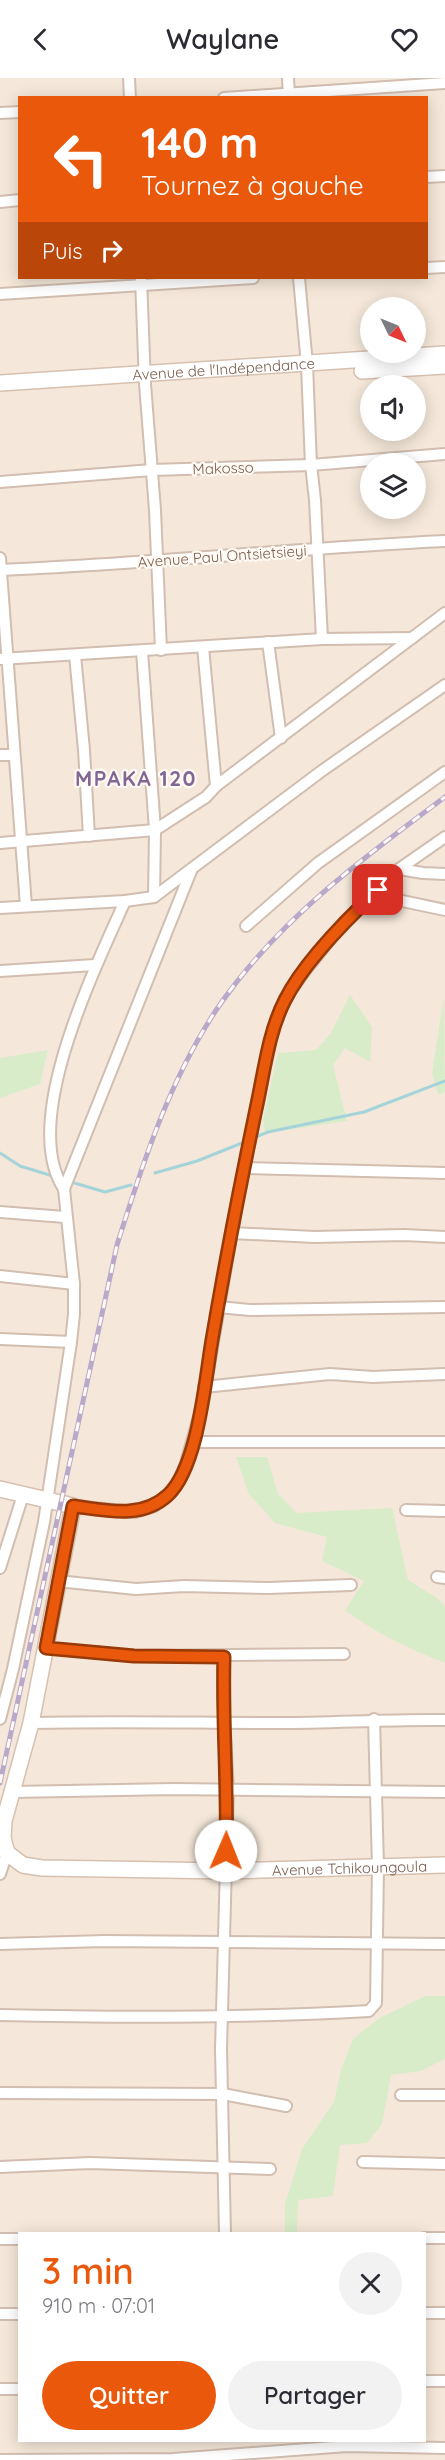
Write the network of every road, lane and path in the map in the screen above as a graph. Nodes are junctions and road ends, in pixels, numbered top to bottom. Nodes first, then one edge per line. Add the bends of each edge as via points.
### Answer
1 (129, 78) edge
2 (288, 78) edge
3 (445, 83) edge
4 (289, 95) edge
5 (130, 96) edge
6 (267, 96) edge
7 (18, 112) edge
8 (0, 113) edge
9 (445, 176) edge
10 (428, 177) edge
11 (18, 200) edge
12 (0, 202) edge
13 (445, 267) edge
14 (428, 268) edge
15 (216, 279) edge
16 (299, 279) edge
17 (142, 281) edge
18 (0, 294) edge
19 (445, 354) edge
20 (445, 366) edge
21 (306, 369) junction
22 (146, 379) junction
23 (0, 383) edge
24 (0, 392) edge
25 (445, 454) edge
26 (311, 465) junction
27 (152, 470) junction
28 (0, 482) edge
29 (445, 541) edge
30 (317, 549) junction
31 (0, 558) edge
32 (156, 560) junction
33 (0, 570) edge
34 (445, 613) edge
35 (412, 638) junction
36 (322, 639) junction
37 (268, 642) junction
38 (203, 647) junction
39 (161, 650) junction
40 (142, 651) junction
41 (75, 655) junction
42 (4, 659) edge
43 (445, 685) edge
44 (281, 738) junction
45 (0, 755) edge
46 (14, 755) junction
47 (445, 772) edge
48 (216, 786) junction
49 (155, 830) junction
50 (89, 836) junction
51 (445, 837) edge
52 (21, 842) junction
53 (0, 843) edge
54 (399, 869) junction
55 (191, 871) junction
56 (445, 874) edge
57 (378, 890) junction
58 (154, 897) junction
59 (125, 902) junction
60 (26, 906) junction
61 (0, 909) edge
62 (445, 910) edge
63 (246, 926) dead end
64 (96, 965) junction
65 (0, 971) edge
66 (244, 1168) junction
67 (445, 1173) edge
68 (64, 1189) junction
69 (0, 1212) edge
70 (65, 1217) junction
71 (232, 1233) junction
72 (445, 1237) edge
73 (0, 1276) edge
74 (74, 1284) junction
75 (445, 1306) edge
76 (218, 1307) junction
77 (0, 1339) edge
78 (71, 1342) junction
79 (445, 1374) edge
80 (204, 1387) junction
81 (193, 1442) junction
82 (445, 1442) edge
83 (0, 1489) edge
84 (23, 1495) junction
85 (60, 1503) junction
86 (406, 1510) dead end
87 (445, 1510) edge
88 (4, 1541) edge
89 (0, 1568) edge
90 (57, 1581) junction
91 (351, 1585) dead end
92 (46, 1648) junction
93 (344, 1654) dead end
94 (224, 1657) junction
95 (0, 1719) edge
96 (374, 1719) junction
97 (445, 1720) edge
98 (31, 1723) junction
99 (224, 1723) junction
100 (376, 1790) junction
101 (228, 1791) junction
102 (12, 1792) junction
103 (445, 1792) edge
104 (7, 1853) junction
105 (445, 1864) edge
106 (378, 1867) junction
107 (226, 1871) junction
108 (0, 1874) edge
109 (225, 1942) junction
110 (0, 1944) edge
111 (445, 1944) edge
112 (376, 1945) junction
113 (0, 2015) edge
114 (221, 2015) junction
115 (0, 2093) edge
116 (223, 2094) junction
117 (401, 2095) dead end
118 (445, 2095) edge
119 (286, 2106) dead end
120 (363, 2162) dead end
121 (445, 2164) edge
122 (0, 2167) edge
123 (224, 2168) junction
124 (270, 2169) dead end
125 (225, 2232) edge
126 (426, 2238) edge
127 (445, 2238) edge
128 (0, 2239) edge
129 (18, 2239) edge
130 (426, 2313) edge
131 (445, 2313) edge
132 (0, 2314) edge
133 (18, 2314) edge
134 (426, 2381) edge
135 (445, 2381) edge
136 (0, 2389) edge
137 (18, 2389) edge
138 (445, 2448) edge
139 (252, 2456) edge
140 (0, 2460) edge

1 - 5 street
2 - 4 street
3 - 4 street
4 - 6 street
7 - 8 street
9 - 10 street
11 - 12 street
13 - 14 street
15 - 17 street
16 - 21 street
17 - 18 street
17 - 22 street
19 - 21 street, Avenue de l'Indépendance
20 - 21 street, Avenue de l'Indépendance
21 - 22 street, Avenue de l'Indépendance
21 - 26 street
22 - 23 street, Avenue de l'Indépendance
22 - 24 street, Avenue de l'Indépendance
22 - 27 street
25 - 26 street, Makosso
26 - 27 street, Makosso
26 - 30 street
27 - 28 street, Makosso
27 - 32 street
29 - 30 street, Avenue Paul Ontsietsieyi
30 - 32 street, Avenue Paul Ontsietsieyi
30 - 36 street
31 - 33 street
32 - 33 street, Avenue Paul Ontsietsieyi
32 - 39 street
33 - 42 street
34 - 35 street
35 - 36 street
35 - 44 street
36 - 37 street
37 - 38 street
37 - 44 street
38 - 39 street
38 - 48 street
39 - 40 street
40 - 41 street
40 - 49 street
41 - 42 street
41 - 50 street
42 - 46 street
43 - 55 street via 323,770
44 - 48 street
45 - 46 street
46 - 52 street
47 - 63 street via 318,863
48 - 49 street via 206,797
49 - 50 street
49 - 58 street
50 - 52 street
51 - 54 street
52 - 53 street
52 - 60 street
54 - 56 street
54 - 57 street
55 - 58 street
55 - 68 street
57 - 62 street via 393,899
57 - 66 street via 344,922 285,999 273,1029
58 - 59 street
59 - 60 street
59 - 64 street
60 - 61 street
64 - 65 street
64 - 68 street via 72,1029 52,1102 52,1166
66 - 67 street
66 - 71 street
68 - 70 street
69 - 70 street
70 - 74 street
71 - 72 street
71 - 76 street
73 - 74 street
74 - 78 street
75 - 76 street via 250,1310
76 - 80 street
77 - 78 street
78 - 85 street
79 - 80 street via 330,1374
80 - 81 street
81 - 82 street
81 - 85 street via 179,1481 154,1506 121,1512
83 - 84 street
84 - 85 street
84 - 88 street
85 - 90 street
85 - 95 street
86 - 87 street
88 - 89 street
90 - 91 street via 136,1590
90 - 92 street
92 - 94 street via 134,1656
92 - 98 street
93 - 94 street
94 - 99 street
96 - 97 street
96 - 99 street
96 - 100 street
98 - 99 street
98 - 102 street
99 - 101 street
100 - 101 street
100 - 103 street
100 - 106 street
101 - 102 street
101 - 107 street
102 - 104 street via 4,1821
104 - 107 street, Avenue Tchikoungoula via 23,1865 42,1868
104 - 108 street
105 - 106 street, Avenue Tchikoungoula
106 - 107 street, Avenue Tchikoungoula
106 - 112 street
107 - 109 street
109 - 110 street
109 - 112 street
109 - 114 street
111 - 112 street
112 - 114 street via 376,2003 369,2011
113 - 114 street
114 - 116 street
115 - 116 street
116 - 119 street
116 - 123 street
117 - 118 street
120 - 121 street
122 - 123 street via 90,2163
123 - 124 street
123 - 125 street
126 - 127 street
128 - 129 street
130 - 131 street
132 - 133 street
134 - 135 street
136 - 137 street
138 - 139 street via 347,2446
139 - 140 street

